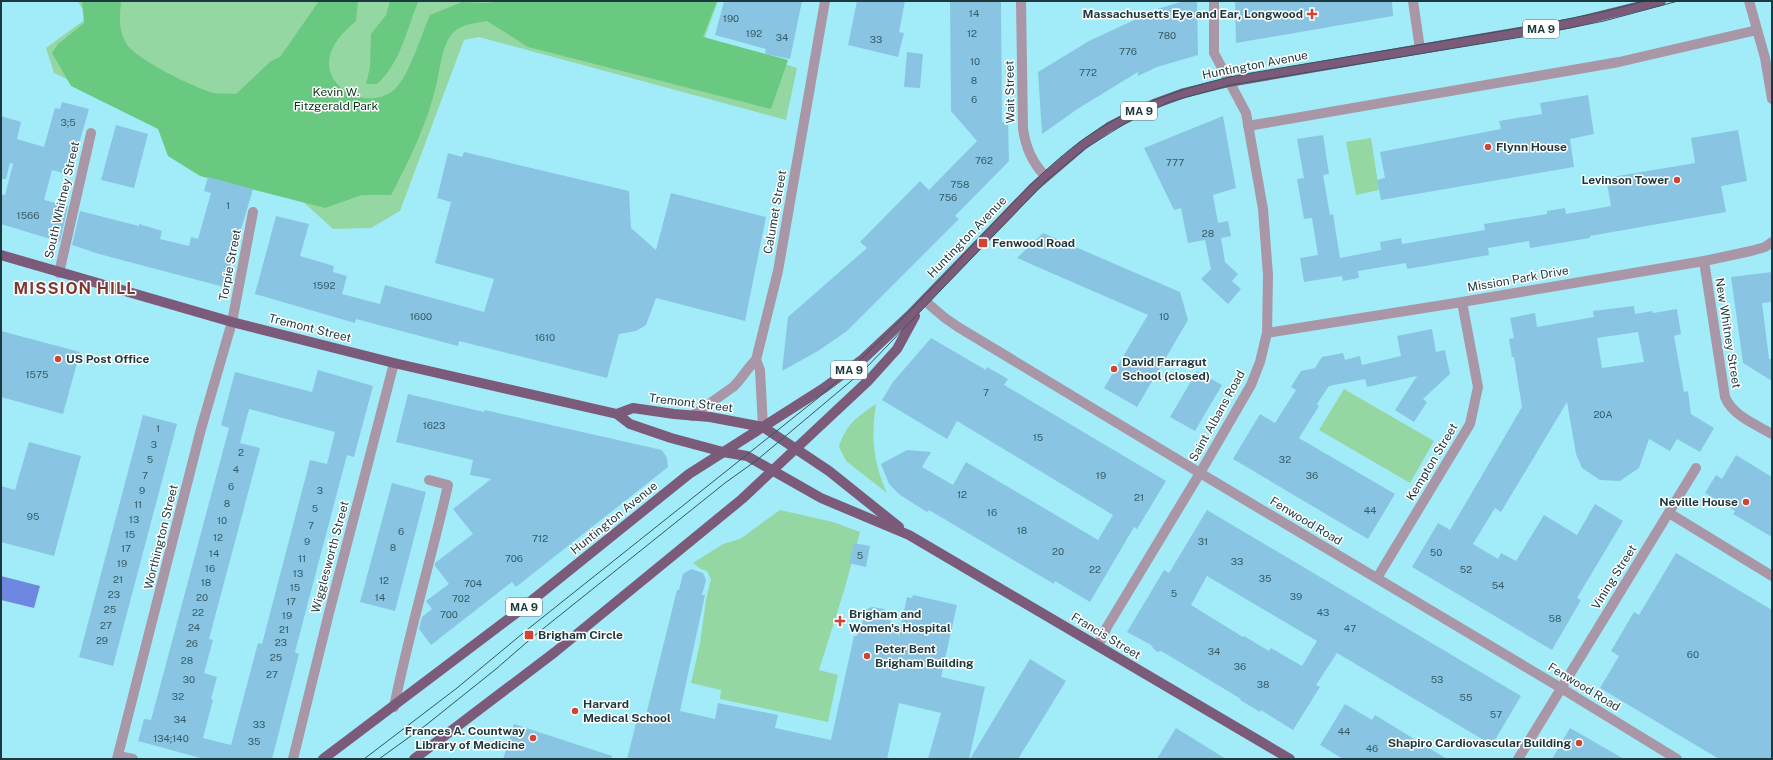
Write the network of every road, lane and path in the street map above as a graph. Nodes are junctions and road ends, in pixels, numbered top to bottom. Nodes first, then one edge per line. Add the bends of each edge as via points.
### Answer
1 (825, 1) edge
2 (1021, 1) edge
3 (1214, 1) edge
4 (1413, 1) edge
5 (1661, 1) edge
6 (1749, 1) edge
7 (1757, 30) junction
8 (1420, 49) junction
9 (1230, 82) junction
10 (1772, 99) edge
11 (1248, 126) junction
12 (91, 133) dead end
13 (1045, 176) junction
14 (253, 212) dead end
15 (1772, 242) edge
16 (1, 255) edge
17 (1704, 261) junction
18 (59, 273) junction
19 (925, 301) junction
20 (1462, 302) junction
21 (232, 322) junction
22 (1267, 332) junction
23 (756, 360) junction
24 (394, 362) junction
25 (617, 414) junction
26 (692, 416) junction
27 (763, 427) junction
28 (1772, 434) edge
29 (796, 450) junction
30 (724, 452) junction
31 (1696, 468) dead end
32 (773, 471) junction
33 (1200, 473) junction
34 (429, 480) dead end
35 (1669, 513) junction
36 (908, 535) junction
37 (1772, 576) edge
38 (1378, 578) junction
39 (1098, 646) junction
40 (1561, 688) junction
41 (394, 707) junction
42 (117, 757) edge
43 (133, 759) edge
44 (293, 759) edge
45 (323, 759) edge
46 (414, 759) edge
47 (1290, 759) edge
48 (1518, 759) edge
49 (1677, 759) edge

1 - 23 street, Calumet Street via 778,271
2 - 13 street, Wait Street via 1023,129 1027,149
3 - 9 street, Saint Albans Road via 1214,53
4 - 8 street
5 - 8 main road, Huntington Avenue / MA 9 via 1572,23
6 - 7 street
7 - 10 street
7 - 11 street via 1619,62
8 - 9 main road, Huntington Avenue / MA 9
9 - 11 street, Saint Albans Road via 1246,113
9 - 13 main road, Huntington Avenue / MA 9 via 1200,88 1129,116 1095,136
11 - 22 street, Saint Albans Road via 1266,241
12 - 18 street, South Whitney Street
13 - 19 main road, Huntington Avenue / MA 9
14 - 21 street, Torpie Street
15 - 17 street, Mission Park Drive via 1751,251
16 - 18 main road, Tremont Street
17 - 20 street, Mission Park Drive
17 - 28 street, New Whitney Street via 1728,405
18 - 21 main road, Tremont Street
19 - 27 main road, Huntington Avenue / MA 9 via 860,362
19 - 29 main road, Huntington Avenue / MA 9 via 897,349 869,380
19 - 33 street, Fenwood Road via 958,327
20 - 22 street, Mission Park Drive
20 - 38 street, Kempton Street via 1478,386 1470,424
21 - 24 main road, Tremont Street
21 - 42 street, Worthington Street via 201,429
22 - 33 street, Saint Albans Road via 1251,385
23 - 26 street via 733,387
23 - 27 street, Calumet Street via 760,370
24 - 25 main road, Tremont Street
24 - 44 street, Wigglesworth Street
25 - 26 main road, Tremont Street via 633,408
25 - 30 main road, Tremont Street via 630,424
26 - 27 main road, Tremont Street
27 - 29 main road, Francis Street
27 - 30 main road, Huntington Avenue / MA 9
29 - 32 main road, Huntington Avenue / MA 9
29 - 36 main road, Francis Street via 833,474
30 - 32 main road, Tremont Street via 748,456
30 - 41 main road, Huntington Avenue / MA 9 via 689,474 515,614
31 - 35 street, Vining Street
32 - 36 main road, Francis Street via 821,498
32 - 46 main road, Huntington Avenue / MA 9 via 567,642
33 - 38 street, Fenwood Road
33 - 39 street, Saint Albans Road
34 - 41 street via 448,485
35 - 37 street
35 - 40 street, Vining Street
36 - 39 main road, Francis Street
38 - 40 street, Fenwood Road
39 - 47 main road, Francis Street
40 - 48 street, Vining Street
40 - 49 street, Fenwood Road
41 - 45 main road, Huntington Avenue / MA 9
42 - 43 street

